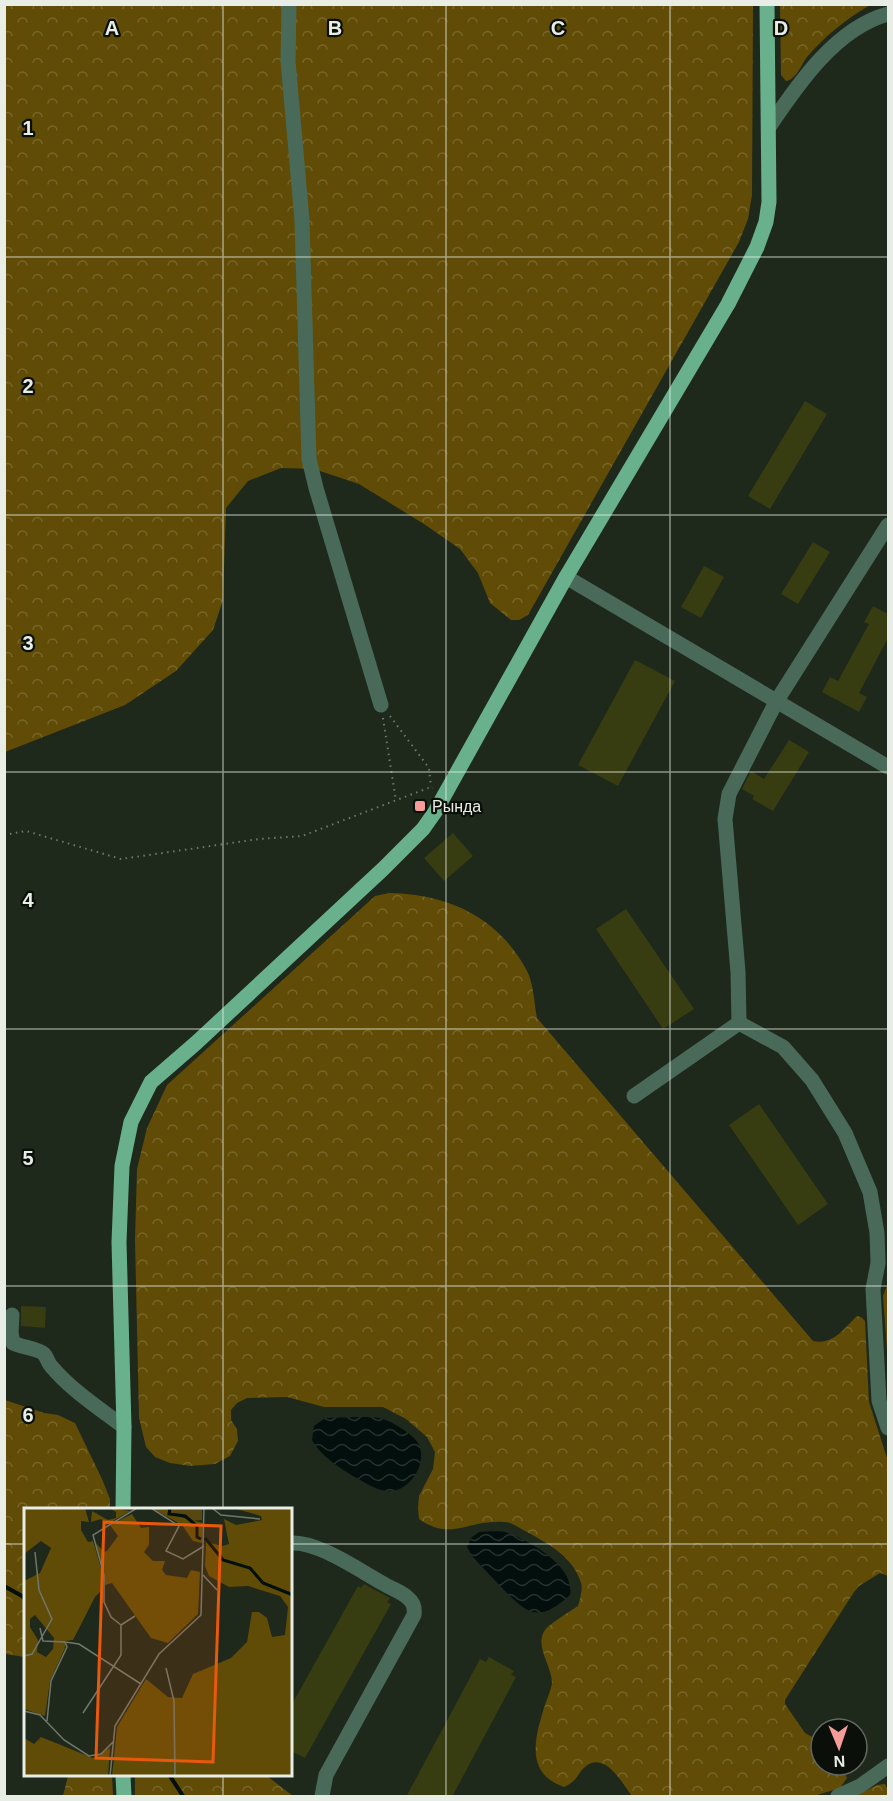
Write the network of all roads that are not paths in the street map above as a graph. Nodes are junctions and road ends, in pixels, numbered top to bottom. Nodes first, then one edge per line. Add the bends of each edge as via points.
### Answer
1 (289, 4) edge
2 (767, 4) edge
3 (888, 14) edge
4 (769, 127) junction
5 (888, 525) edge
6 (566, 577) junction
7 (777, 702) junction
8 (381, 705) road end
9 (888, 767) edge
10 (739, 1023) junction
11 (634, 1096) dead end
12 (12, 1316) dead end
13 (124, 1427) junction
14 (888, 1428) edge
15 (123, 1508) edge
16 (292, 1543) edge
17 (888, 1766) edge
18 (123, 1777) edge
19 (124, 1797) edge
20 (322, 1797) edge
21 (838, 1797) edge

1 - 8 street via 288,61 302,220 309,459
2 - 4 main road
3 - 4 street via 852,30 832,47
4 - 6 main road via 766,222 757,247 728,304
5 - 7 street
6 - 7 street
6 - 13 main road via 447,793 423,829 151,1082 131,1122 122,1166 119,1242
7 - 9 street
7 - 10 street via 729,794 725,819
10 - 11 street
10 - 14 street via 783,1047 812,1080 844,1133 870,1192 877,1233 878,1263 873,1289 879,1401
12 - 13 street via 14,1343 45,1355 49,1365 77,1391
13 - 15 main road
16 - 20 street via 320,1549 410,1599 415,1608 326,1775
17 - 21 street
18 - 19 main road

